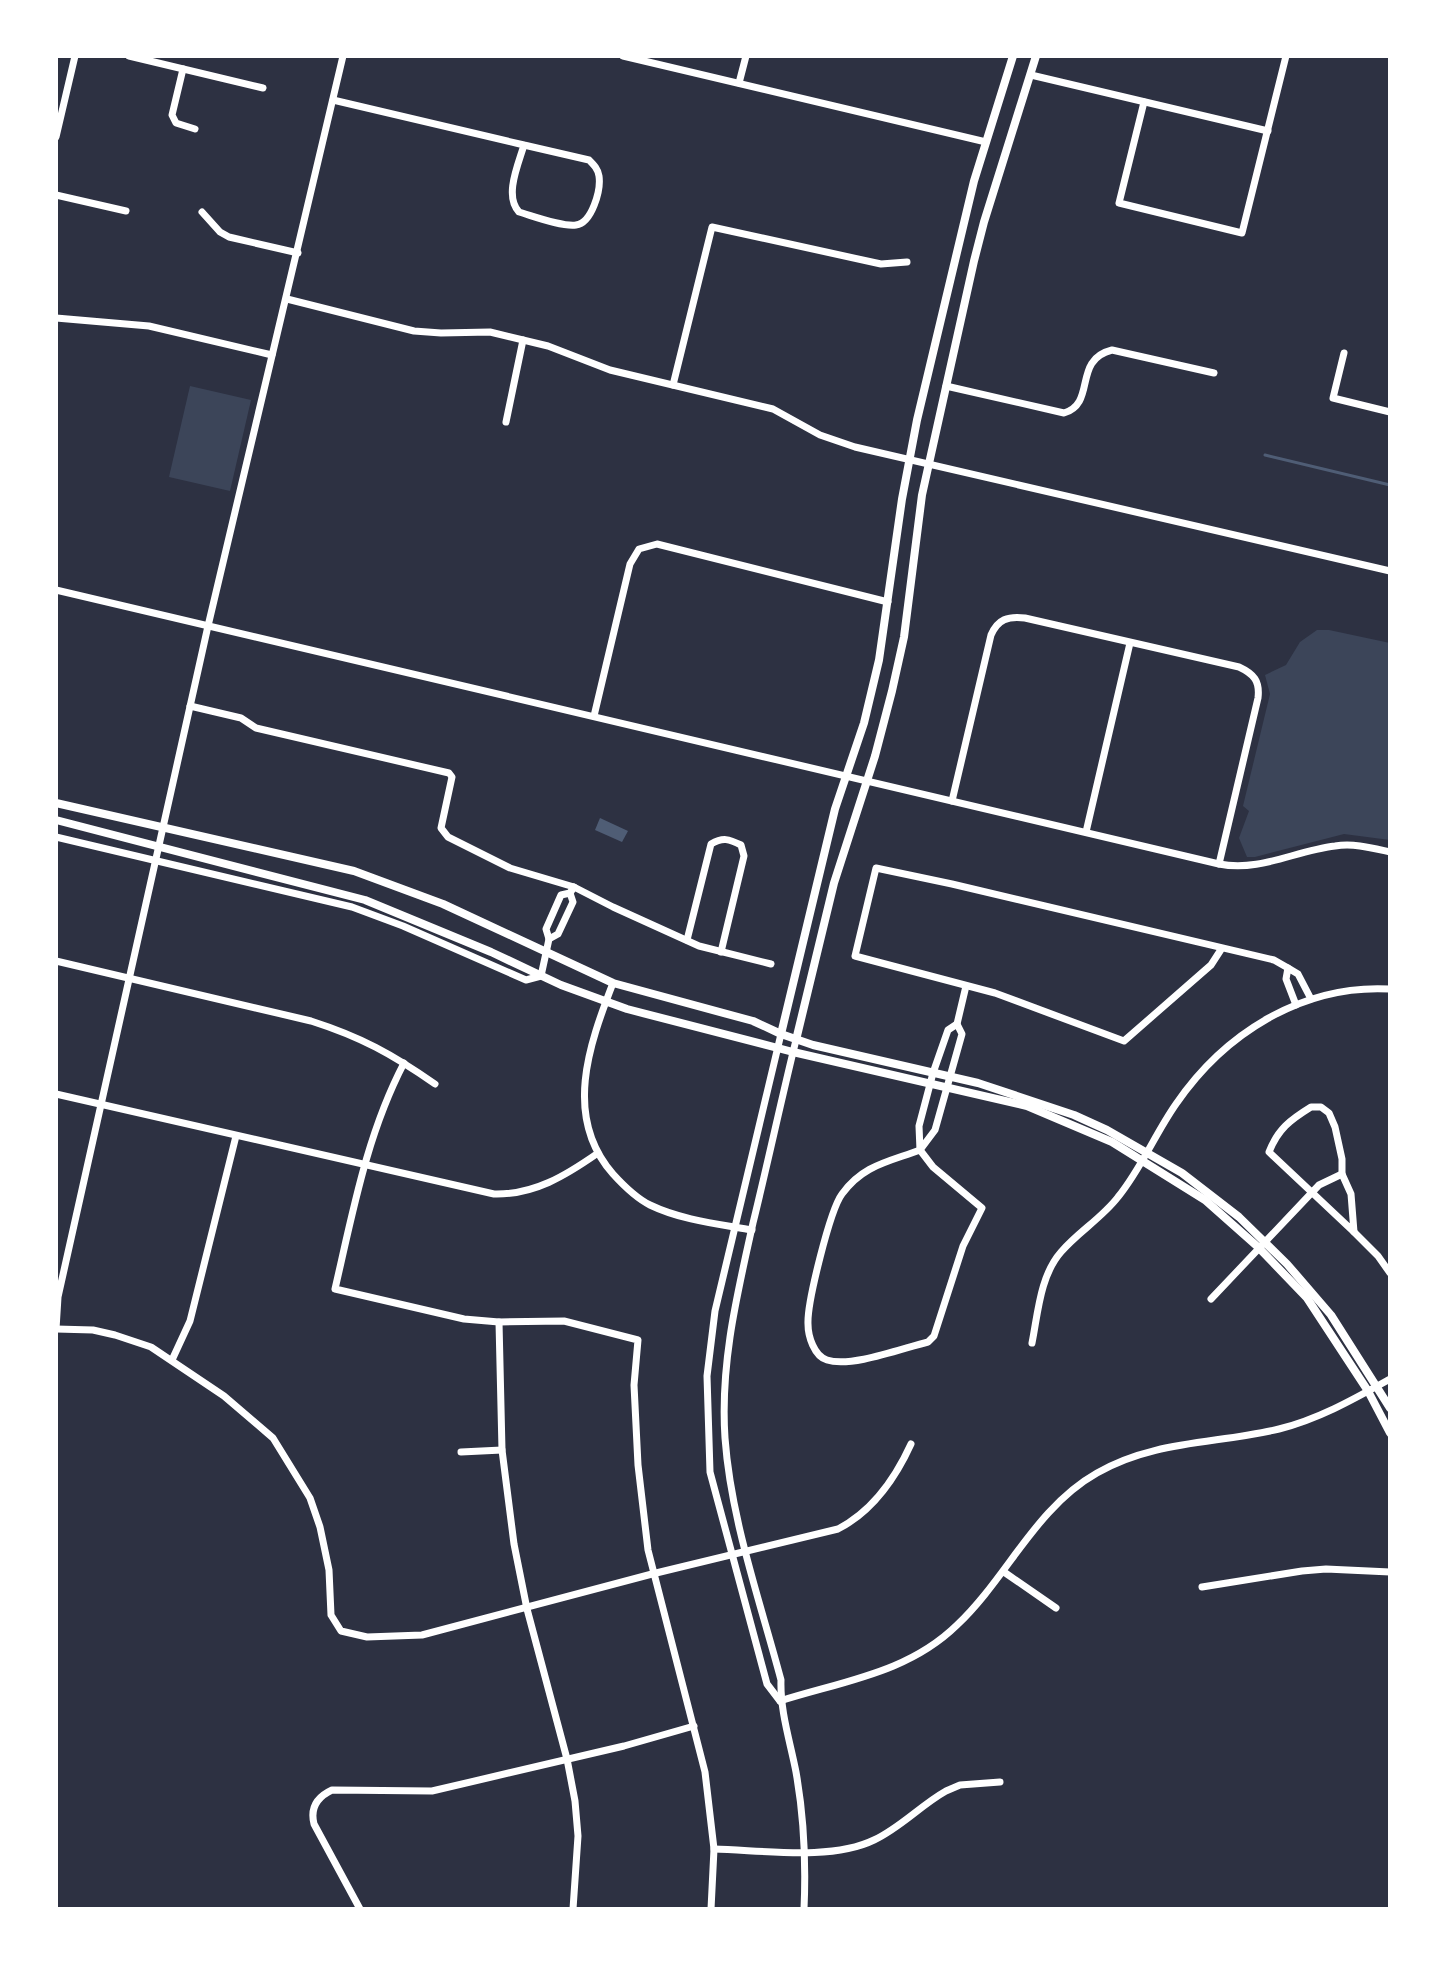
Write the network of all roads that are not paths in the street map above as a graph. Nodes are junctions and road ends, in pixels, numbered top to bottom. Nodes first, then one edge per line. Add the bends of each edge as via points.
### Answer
1 (75, 56) edge
2 (129, 56) edge
3 (343, 56) edge
4 (623, 56) edge
5 (746, 56) edge
6 (1013, 56) edge
7 (1036, 56) edge
8 (1286, 56) edge
9 (183, 69) junction
10 (1031, 75) junction
11 (739, 83) junction
12 (263, 88) dead end
13 (333, 100) junction
14 (1144, 102) junction
15 (195, 129) dead end
16 (1268, 131) junction
17 (56, 137) edge
18 (986, 142) junction
19 (524, 145) junction
20 (56, 195) edge
21 (126, 211) dead end
22 (202, 212) dead end
23 (298, 253) junction
24 (907, 262) dead end
25 (287, 299) junction
26 (56, 318) edge
27 (523, 340) junction
28 (1344, 353) dead end
29 (272, 355) junction
30 (1214, 373) dead end
31 (673, 385) junction
32 (946, 386) junction
33 (1390, 412) edge
34 (506, 422) dead end
35 (909, 458) junction
36 (928, 463) junction
37 (1390, 571) edge
38 (56, 590) edge
39 (888, 602) junction
40 (208, 626) junction
41 (1130, 643) junction
42 (190, 706) junction
43 (594, 716) junction
44 (845, 777) junction
45 (866, 782) junction
46 (952, 801) junction
47 (56, 803) edge
48 (56, 820) edge
49 (162, 826) junction
50 (1086, 832) junction
51 (56, 837) edge
52 (159, 846) junction
53 (1390, 852) edge
54 (157, 861) junction
55 (1219, 864) junction
56 (572, 890) junction
57 (549, 939) junction
58 (687, 940) junction
59 (1222, 948) junction
60 (546, 951) junction
61 (721, 952) junction
62 (56, 961) edge
63 (771, 964) dead end
64 (1288, 968) junction
65 (541, 976) junction
66 (131, 979) junction
67 (613, 983) junction
68 (966, 986) junction
69 (1390, 989) edge
70 (1311, 999) junction
71 (606, 1002) junction
72 (1296, 1005) junction
73 (957, 1024) junction
74 (781, 1034) junction
75 (796, 1040) junction
76 (778, 1048) junction
77 (793, 1052) junction
78 (404, 1063) junction
79 (933, 1073) junction
80 (948, 1081) junction
81 (930, 1083) junction
82 (435, 1084) dead end
83 (56, 1094) edge
84 (101, 1105) junction
85 (236, 1136) junction
86 (920, 1150) junction
87 (1147, 1152) junction
88 (598, 1153) junction
89 (1142, 1161) junction
90 (363, 1166) junction
91 (1342, 1174) junction
92 (1312, 1193) junction
93 (734, 1227) junction
94 (752, 1230) junction
95 (1354, 1232) junction
96 (1261, 1244) junction
97 (1390, 1273) edge
98 (1211, 1299) dead end
99 (499, 1322) junction
100 (56, 1329) edge
101 (1032, 1343) dead end
102 (172, 1360) junction
103 (1390, 1379) edge
104 (1378, 1386) junction
105 (1368, 1391) junction
106 (1390, 1408) edge
107 (1390, 1433) edge
108 (911, 1444) dead end
109 (502, 1450) junction
110 (461, 1452) dead end
111 (746, 1551) junction
112 (732, 1555) junction
113 (1004, 1572) junction
114 (1390, 1572) edge
115 (652, 1574) junction
116 (1202, 1587) dead end
117 (1056, 1608) dead end
118 (527, 1609) junction
119 (780, 1701) junction
120 (694, 1726) junction
121 (567, 1759) junction
122 (1000, 1782) dead end
123 (714, 1849) junction
124 (804, 1852) junction
125 (360, 1909) edge
126 (573, 1909) edge
127 (711, 1909) edge
128 (804, 1909) edge

1 - 17 street
2 - 9 street
3 - 13 street
4 - 11 street
5 - 11 street
6 - 18 street
7 - 10 street
8 - 16 street
9 - 12 street
9 - 15 street via 172,115 180,125
10 - 14 street
10 - 32 street via 984,222
11 - 18 street
13 - 19 street
13 - 23 street
14 - 16 street
14 - 16 street via 1119,203 1242,233
18 - 35 street
19 - 19 street via 589,160 595,166 599,183 584,222 570,225 519,212 514,206 512,191
20 - 21 street
22 - 23 street via 229,237
23 - 25 street
24 - 31 street via 881,264 712,227
25 - 27 street via 414,331 490,332
25 - 29 street
26 - 29 street via 149,326
27 - 31 street
27 - 34 street
28 - 33 street via 1333,398
29 - 40 street
30 - 32 street via 1112,350 1090,365 1079,403 1064,413
31 - 35 street via 773,409 836,442
32 - 36 street
35 - 36 street
35 - 39 street
36 - 37 street
36 - 45 street via 898,664
38 - 40 street
39 - 43 street via 657,544 639,549 630,564
39 - 44 street via 872,691
40 - 42 street
40 - 43 street
41 - 46 street via 1014,616 1003,619 991,635
41 - 50 street
41 - 55 street via 1239,667 1256,678 1258,698
42 - 49 street
42 - 56 street via 241,718 256,728 449,773 441,828 448,837 510,868
43 - 44 street
44 - 45 street
44 - 74 street
45 - 46 street
45 - 75 street via 830,896
46 - 50 street
47 - 49 street
48 - 52 street
49 - 52 street
49 - 60 street via 354,871
50 - 55 street
51 - 54 street
52 - 54 street
52 - 65 street via 365,900
53 - 55 street via 1341,845 1260,865
54 - 65 street via 352,907 526,980
54 - 66 street
56 - 57 street via 573,902 558,934
56 - 57 street via 561,895 546,929
56 - 58 street
57 - 60 street
58 - 61 street
58 - 61 street via 711,844 730,839 741,845 744,856
59 - 64 street
59 - 68 street via 1211,965 1124,1041
59 - 68 street via 876,868 855,956
60 - 65 street
60 - 67 street
61 - 63 street
62 - 66 street
64 - 70 street via 1298,974
64 - 72 street via 1286,979
65 - 71 street
66 - 78 street via 311,1021
66 - 84 street
67 - 71 street
67 - 74 street via 753,1021
68 - 73 street
69 - 70 street
70 - 72 street
71 - 76 street
71 - 88 street via 583,1097
72 - 87 street via 1248,1029 1215,1055 1182,1095
73 - 79 street via 948,1030
73 - 80 street via 962,1034
74 - 75 street
74 - 76 street
75 - 77 street
75 - 79 street
76 - 77 street
76 - 93 street
77 - 81 street
77 - 94 street
78 - 82 street
78 - 90 street
79 - 80 street
79 - 81 street
80 - 81 street
80 - 86 street via 935,1130
80 - 87 street via 1044,1103
80 - 89 street via 1027,1106 1112,1142
81 - 86 street via 919,1126
83 - 84 street
84 - 85 street
84 - 100 street via 58,1297
85 - 90 street
85 - 102 street via 190,1321
86 - 86 street via 982,1208 963,1246 934,1336 928,1342 845,1362 824,1359 807,1327 808,1308 840,1197 862,1172
87 - 89 street
87 - 96 street via 1211,1193
88 - 90 street via 549,1183 512,1195
88 - 93 street via 615,1177 648,1204
89 - 96 street via 1205,1200
89 - 101 street via 1118,1198 1051,1266
90 - 99 street via 335,1289
91 - 92 street
91 - 92 street via 1329,1113 1311,1107 1288,1121 1269,1152
91 - 95 street via 1351,1194
92 - 95 street
92 - 96 street
93 - 94 street
93 - 112 street via 710,1342 706,1408 710,1472
94 - 111 street via 727,1343 724,1409 729,1475
95 - 97 street
96 - 98 street
96 - 104 street via 1331,1315
96 - 105 street via 1307,1298
99 - 109 street
99 - 115 street via 564,1321 638,1340 638,1465
100 - 102 street via 115,1335
102 - 118 street via 273,1438 310,1498 329,1570 331,1615 341,1631 367,1637 422,1635
103 - 104 street
104 - 105 street
104 - 106 street
105 - 107 street
105 - 113 street via 1302,1422 1150,1450 1095,1474 1046,1514
108 - 111 street via 899,1471 854,1521 819,1535
109 - 110 street
109 - 118 street
111 - 112 street
111 - 119 street via 781,1680
112 - 115 street
112 - 119 street via 767,1684
113 - 117 street
113 - 119 street via 956,1627 923,1652 873,1675
114 - 116 street via 1314,1570
115 - 118 street
115 - 120 street
118 - 121 street
119 - 124 street via 796,1775
120 - 121 street
120 - 123 street
121 - 125 street via 432,1791 332,1790 317,1800 314,1824
121 - 126 street via 578,1836
122 - 124 street via 946,1791 874,1840
123 - 124 street
123 - 127 street
124 - 128 street

